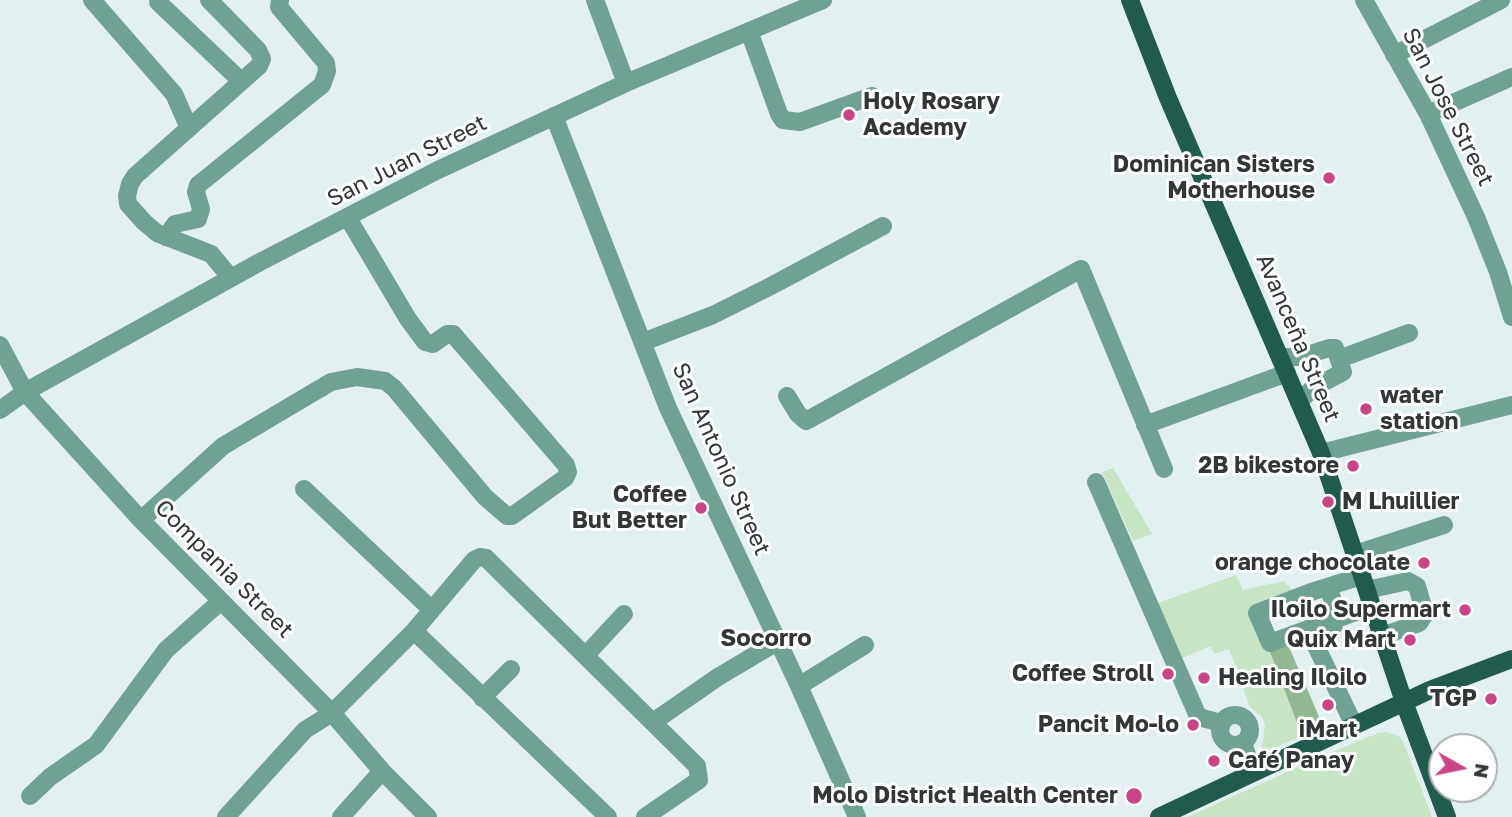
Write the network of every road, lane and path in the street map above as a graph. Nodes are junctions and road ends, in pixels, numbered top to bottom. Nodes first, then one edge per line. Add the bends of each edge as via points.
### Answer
1 (92, 0) edge
2 (209, 0) edge
3 (280, 0) edge
4 (595, 0) edge
5 (823, 0) edge
6 (1130, 0) edge
7 (1364, 0) edge
8 (1501, 0) edge
9 (158, 2) dead end
10 (748, 32) junction
11 (1394, 55) junction
12 (1512, 77) edge
13 (241, 82) junction
14 (626, 83) junction
15 (872, 96) dead end
16 (1428, 114) junction
17 (554, 116) junction
18 (189, 128) junction
19 (348, 218) junction
20 (883, 226) dead end
21 (166, 237) junction
22 (1505, 269) edge
23 (231, 278) junction
24 (1508, 289) edge
25 (1512, 317) edge
26 (1409, 333) dead end
27 (643, 342) junction
28 (0, 345) edge
29 (1339, 359) junction
30 (1283, 365) junction
31 (25, 392) junction
32 (787, 397) dead end
33 (1298, 402) junction
34 (1512, 405) edge
35 (0, 410) edge
36 (1145, 425) junction
37 (1321, 453) junction
38 (1164, 469) dead end
39 (1096, 482) dead end
40 (304, 489) dead end
41 (141, 520) junction
42 (1444, 525) dead end
43 (1355, 554) junction
44 (1328, 587) junction
45 (1369, 597) junction
46 (221, 601) junction
47 (432, 611) junction
48 (624, 614) dead end
49 (1339, 618) junction
50 (414, 631) junction
51 (1382, 636) junction
52 (778, 642) junction
53 (865, 645) dead end
54 (586, 655) junction
55 (1512, 659) edge
56 (510, 669) dead end
57 (799, 686) junction
58 (482, 698) junction
59 (1404, 702) junction
60 (332, 713) junction
61 (653, 722) junction
62 (1354, 725) junction
63 (1221, 727) junction
64 (1243, 744) junction
65 (382, 771) junction
66 (1254, 772) junction
67 (30, 796) dead end
68 (226, 817) edge
69 (341, 817) edge
70 (428, 817) edge
71 (608, 817) edge
72 (645, 817) edge
73 (857, 817) edge
74 (1159, 817) edge
75 (1447, 817) edge

1 - 18 street via 174,94
2 - 13 street via 261,54 259,66
3 - 21 street via 279,7 326,64 322,85 198,185 198,219 175,224
4 - 14 street
5 - 10 street, San Juan Street
6 - 30 main road, Avanceña Street
7 - 11 street, San Jose Street
8 - 11 street
9 - 13 street
10 - 14 street, San Juan Street
10 - 15 street via 783,120 800,122
11 - 16 street, San Jose Street
12 - 16 street
13 - 18 street
14 - 17 street, San Juan Street
16 - 22 street, San Jose Street
17 - 19 street, San Juan Street
17 - 27 street, San Antonio Street
18 - 21 street via 135,176 127,196 128,204 144,222
19 - 23 street, San Juan Street
19 - 41 street via 425,342 433,344 453,334 566,465 565,478 507,516 485,497 394,388 385,381 357,377 331,382 223,446
20 - 27 street via 748,298
21 - 23 street via 211,254
22 - 24 street, San Jose Street
23 - 31 street, San Juan Street
24 - 25 street, San Jose Street
26 - 29 street
27 - 52 street, San Antonio Street via 668,408
28 - 31 street, Compania Street
29 - 30 street via 1332,348
29 - 33 street via 1341,374 1312,388
30 - 33 main road, Avanceña Street
30 - 36 street
31 - 35 street, San Juan Street
31 - 41 street, Compania Street
32 - 36 street via 806,421 1081,269
33 - 37 main road, Avanceña Street
34 - 37 street
36 - 38 street
37 - 43 main road, Avanceña Street
39 - 63 street via 1197,713
40 - 47 street
41 - 46 street, Compania Street
42 - 43 street
43 - 45 main road, Avanceña Street
44 - 45 street
44 - 49 street
44 - 49 street via 1257,613 1270,643
45 - 49 street
45 - 51 main road, Avanceña Street
45 - 51 street via 1408,581 1417,586 1425,614 1419,624
45 - 62 street via 1319,632 1316,646
46 - 60 street, Compania Street
46 - 67 street via 166,650 96,745
47 - 50 street
47 - 54 street via 474,560 486,558
48 - 54 street
50 - 58 street
50 - 60 street
51 - 59 main road, Avanceña Street
52 - 57 street, San Antonio Street
52 - 61 street
53 - 57 street
54 - 61 street
55 - 59 main road
56 - 58 street
57 - 73 street, San Antonio Street
58 - 71 street
59 - 62 main road
59 - 75 main road, Avanceña Street
60 - 65 street, Compania Street
60 - 68 street via 305,730
61 - 72 street via 696,766 699,780
62 - 66 main road
63 - 64 street via 1228,744
63 - 64 street via 1230,716 1244,718 1250,731
64 - 66 street
65 - 69 street
65 - 70 street, Compania Street
66 - 74 main road

